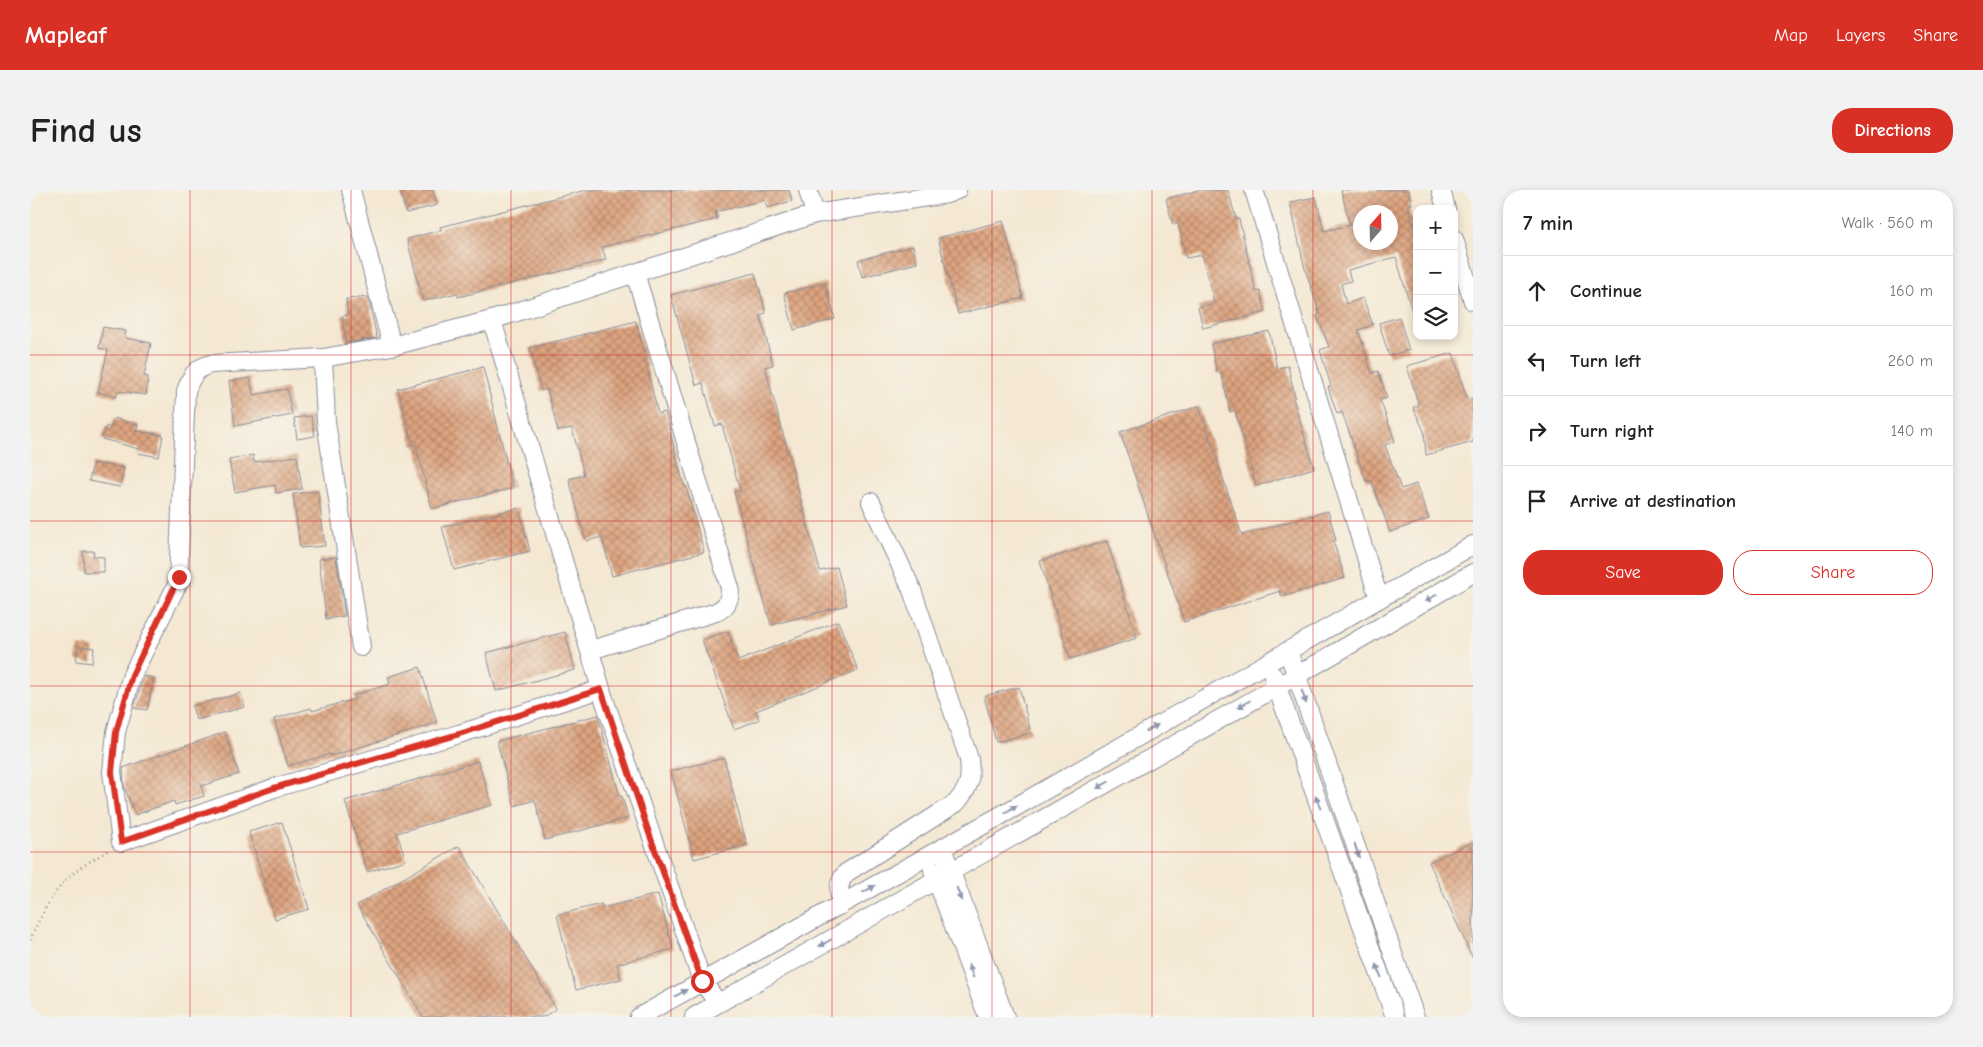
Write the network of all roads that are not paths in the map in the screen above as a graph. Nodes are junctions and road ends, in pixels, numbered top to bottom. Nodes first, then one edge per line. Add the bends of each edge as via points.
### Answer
1 (351, 190) edge
2 (808, 190) edge
3 (957, 190) edge
4 (1254, 190) edge
5 (1440, 190) edge
6 (1445, 205) edge
7 (815, 214) junction
8 (1457, 250) edge
9 (635, 273) junction
10 (1473, 301) edge
11 (492, 320) junction
12 (392, 346) junction
13 (323, 358) junction
14 (871, 502) dead end
15 (1473, 545) edge
16 (1473, 573) edge
17 (1379, 599) junction
18 (360, 646) dead end
19 (590, 650) junction
20 (1288, 651) junction
21 (1268, 662) junction
22 (1296, 676) junction
23 (1276, 686) junction
24 (601, 689) junction
25 (935, 852) junction
26 (944, 876) junction
27 (840, 905) junction
28 (702, 981) junction
29 (718, 1003) junction
30 (639, 1017) edge
31 (694, 1017) edge
32 (988, 1017) edge
33 (1005, 1017) edge
34 (1396, 1017) edge
35 (1414, 1017) edge

1 - 12 street
2 - 7 street
3 - 7 street
4 - 17 street
5 - 6 street
7 - 9 street
8 - 10 street
9 - 11 street
9 - 19 street via 730,596 727,604 716,612
11 - 12 street
11 - 19 street
12 - 13 street
13 - 18 street via 326,422
13 - 24 street via 210,364 199,368 186,391 178,582 132,675 116,732 112,772 121,842 274,788
14 - 27 street via 912,590 969,759 971,777 967,790 956,803 841,878
15 - 17 street
16 -> 22 street
17 - 20 street
19 - 24 street
20 - 21 street
20 - 22 street
21 - 23 street
25 -> 21 street
22 - 23 street
22 -> 35 street
23 -> 26 street
34 -> 23 street
24 - 28 street
25 - 26 street
27 -> 25 street
26 -> 29 street
32 -> 26 street
26 -> 33 street
27 - 28 street
28 - 29 street
30 -> 28 street
29 - 31 street

